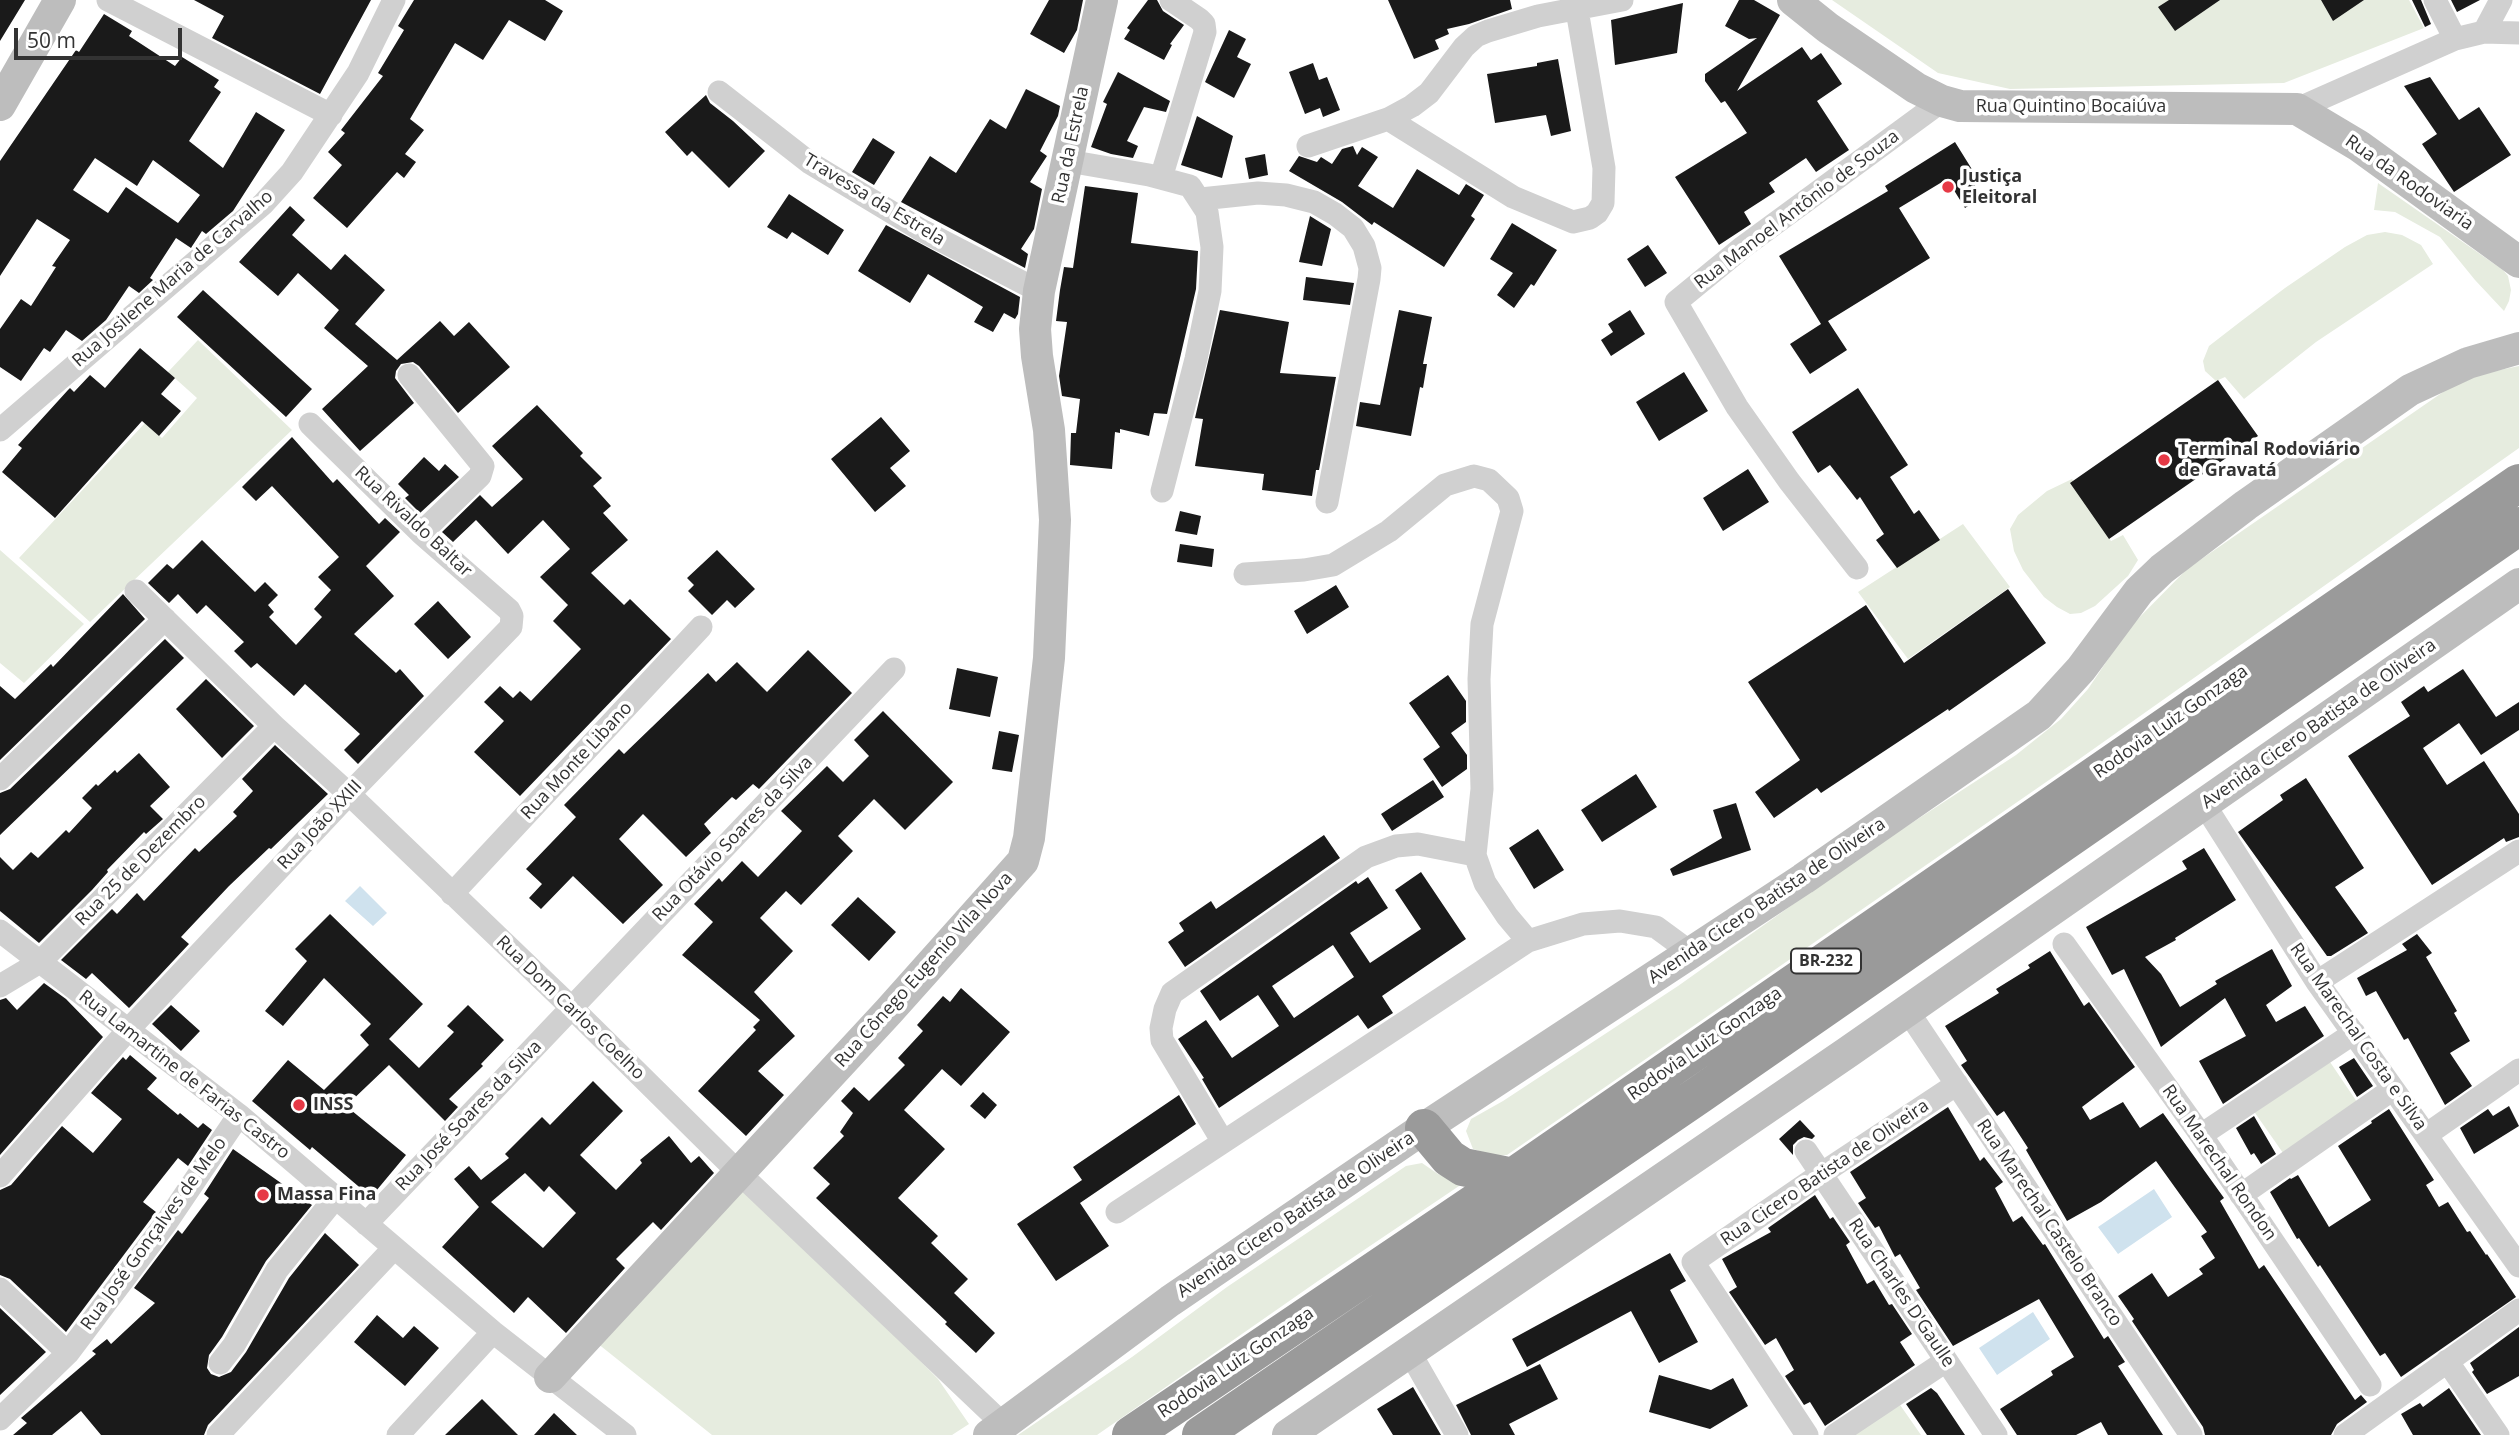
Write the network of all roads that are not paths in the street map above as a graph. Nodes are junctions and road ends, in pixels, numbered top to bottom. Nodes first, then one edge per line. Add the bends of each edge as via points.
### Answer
1 (60, 0) edge
2 (108, 0) edge
3 (394, 0) edge
4 (1102, 0) edge
5 (1171, 0) edge
6 (1622, 0) edge
7 (1793, 0) edge
8 (2435, 0) edge
9 (2501, 0) edge
10 (1577, 10) junction
11 (2484, 32) junction
12 (2519, 33) edge
13 (2455, 39) junction
14 (719, 92) dead end
15 (1942, 101) junction
16 (0, 105) edge
17 (2297, 109) junction
18 (331, 115) junction
19 (1388, 119) junction
20 (1308, 146) dead end
21 (1068, 161) junction
22 (1161, 178) junction
23 (1201, 199) junction
24 (2519, 262) edge
25 (1040, 291) junction
26 (2519, 348) edge
27 (409, 375) dead end
28 (310, 424) dead end
29 (0, 430) edge
30 (2519, 483) edge
31 (1162, 491) dead end
32 (1327, 502) dead end
33 (2519, 526) edge
34 (421, 533) junction
35 (1857, 568) dead end
36 (1245, 574) dead end
37 (2519, 584) edge
38 (136, 591) dead end
39 (165, 618) junction
40 (512, 622) joint
41 (701, 627) dead end
42 (894, 669) dead end
43 (274, 726) junction
44 (0, 779) edge
45 (349, 794) junction
46 (2204, 804) junction
47 (2519, 851) edge
48 (1475, 855) junction
49 (452, 894) junction
50 (0, 931) edge
51 (1528, 941) junction
52 (2064, 944) dead end
53 (1690, 952) junction
54 (40, 962) junction
55 (2317, 982) junction
56 (0, 986) edge
57 (572, 1008) junction
58 (1907, 1010) junction
59 (128, 1030) junction
60 (2354, 1034) junction
61 (2519, 1070) edge
62 (1957, 1084) junction
63 (2393, 1088) junction
64 (239, 1115) junction
65 (1424, 1128) junction
66 (2201, 1135) junction
67 (2426, 1135) junction
68 (1223, 1142) junction
69 (1806, 1151) dead end
70 (738, 1172) junction
71 (1821, 1174) junction
72 (0, 1176) edge
73 (1513, 1177) junction
74 (2241, 1195) junction
75 (335, 1198) junction
76 (1117, 1212) dead end
77 (366, 1224) junction
78 (394, 1248) junction
79 (2519, 1266) edge
80 (0, 1289) edge
81 (2519, 1310) edge
82 (493, 1332) junction
83 (1409, 1351) junction
84 (68, 1353) junction
85 (1946, 1361) junction
86 (2446, 1362) junction
87 (220, 1363) dead end
88 (550, 1377) junction
89 (2370, 1385) dead end
90 (0, 1419) edge
91 (997, 1430) edge
92 (218, 1435) edge
93 (397, 1435) edge
94 (625, 1435) edge
95 (1131, 1435) edge
96 (1201, 1435) edge
97 (1288, 1435) edge
98 (1457, 1435) edge
99 (1807, 1435) edge
100 (1835, 1435) edge
101 (1996, 1435) edge
102 (2191, 1435) edge
103 (2345, 1435) edge
104 (2498, 1435) edge

1 - 16 main road
2 - 18 street
3 - 18 street, Rua Josilene Maria de Carvalho via 358,73
4 - 21 main road, Rua da Estrela
5 - 22 street via 1199,19 1205,32
6 - 10 street
7 - 15 main road, Rua Quintino Bocaiúva via 1916,88
8 - 13 street
9 - 11 street
10 - 19 street via 1516,21 1476,36 1429,93
10 - 19 street via 1604,168 1603,203 1590,218 1573,222 1513,197
11 - 12 street
11 - 13 street
13 - 17 street
14 - 25 street, Travessa da Estrela via 821,170 921,230
15 - 17 main road, Rua Quintino Bocaiúva via 1977,107
15 - 35 street, Rua Manoel Antônio de Souza via 1676,302 1737,407
17 - 24 main road, Rua da Rodoviaria via 2359,146
18 - 29 street, Rua Josilene Maria de Carvalho via 292,172 263,204
19 - 20 street
21 - 22 street
21 - 25 main road, Rua da Estrela
22 - 23 street via 1191,186
23 - 31 street via 1211,230 1210,291
23 - 32 street via 1258,193 1314,202 1353,228 1364,246 1369,279
25 - 70 main road, Rua Cônego Eugenio Vila Nova via 1035,329 1046,400 1055,520 1049,658 1023,861
26 - 53 main road, Avenida Cicero Batista de Oliveira via 2468,363 2410,390 2246,505 2139,591 2081,669 2039,715
27 - 34 street via 483,466 480,476
28 - 34 street, Rua Rivaldo Baltar
30 - 73 highway, Rodovia Luiz Gonzaga / BR-232
33 - 96 highway, Rodovia Luiz Gonzaga / BR-232
34 - 40 street, Rua Rivaldo Baltar via 509,610
36 - 48 street via 1333,565 1367,547 1459,479 1489,480 1508,498 1513,511 1510,526 1482,624 1482,789
37 - 46 main road, Avenida Cicero Batista de Oliveira
38 - 39 street, Rua Dom Carlos Coelho
39 - 43 street, Rua Dom Carlos Coelho
39 - 44 street
40 - 45 street, Rua João XXIII
41 - 49 street, Rua Monte Libano
42 - 57 street, Rua Otávio Soares da Silva
43 - 45 street, Rua Dom Carlos Coelho
43 - 54 street, Rua 25 de Dezembro
45 - 49 street, Rua Dom Carlos Coelho
45 - 59 street, Rua João XXIII
46 - 55 street, Rua Marechal Costa e Silva
46 - 58 main road, Avenida Cicero Batista de Oliveira
47 - 55 street
48 - 51 street via 1485,883
48 - 68 street via 1418,844 1366,857 1172,993 1163,1018 1162,1040
49 - 57 street, Rua Dom Carlos Coelho
50 - 54 street, Rua Lamartine de Farias Castro
51 - 53 street via 1583,924 1620,921 1656,927
51 - 68 street
52 - 66 street, Rua Marechal Rondon
53 - 65 main road, Avenida Cicero Batista de Oliveira
54 - 56 street, Rua 25 de Dezembro
54 - 59 street, Rua Lamartine de Farias Castro
55 - 60 street, Rua Marechal Costa e Silva
57 - 70 street, Rua Dom Carlos Coelho
57 - 77 street, Rua José Soares da Silva
58 - 62 street, Rua Marechal Castelo Branco
58 - 83 main road, Avenida Cicero Batista de Oliveira
59 - 64 street, Rua Lamartine de Farias Castro
59 - 72 street, Rua João XXIII
60 - 63 street, Rua Marechal Costa e Silva
60 - 66 street
61 - 67 street
62 - 71 street, Rua Cicero Batista de Oliveira
62 - 102 street, Rua Marechal Castelo Branco
63 - 67 street, Rua Marechal Costa e Silva
63 - 74 street
64 - 75 street, Rua Lamartine de Farias Castro
64 - 84 street, Rua José Gonçalves de Melo via 166,1223
65 - 73 highway via 1449,1158 1463,1167
65 - 91 main road, Avenida Cicero Batista de Oliveira via 1170,1301
66 - 74 street, Rua Marechal Rondon
67 - 79 street, Rua Marechal Costa e Silva
68 - 76 street
69 - 71 street, Rua Charles D'Gaulle
70 - 88 main road, Rua Cônego Eugenio Vila Nova
70 - 91 street, Rua Dom Carlos Coelho
71 - 85 street, Rua Charles D'Gaulle
71 - 99 street, Rua Cicero Batista de Oliveira via 1693,1262
73 - 95 highway, Rodovia Luiz Gonzaga / BR-232
74 - 89 street, Rua Marechal Rondon
75 - 77 street, Rua Lamartine de Farias Castro
75 - 87 street via 277,1270
77 - 78 street, Rua Lamartine de Farias Castro
78 - 82 street, Rua Lamartine de Farias Castro
78 - 92 street
80 - 84 street
81 - 86 street
82 - 88 street, Rua Lamartine de Farias Castro
82 - 93 street
83 - 97 main road, Avenida Cicero Batista de Oliveira
83 - 98 street
84 - 90 street, Rua José Gonçalves de Melo
85 - 100 street
85 - 101 street, Rua Charles D'Gaulle
86 - 103 street
86 - 104 street
88 - 94 street, Rua Lamartine de Farias Castro

